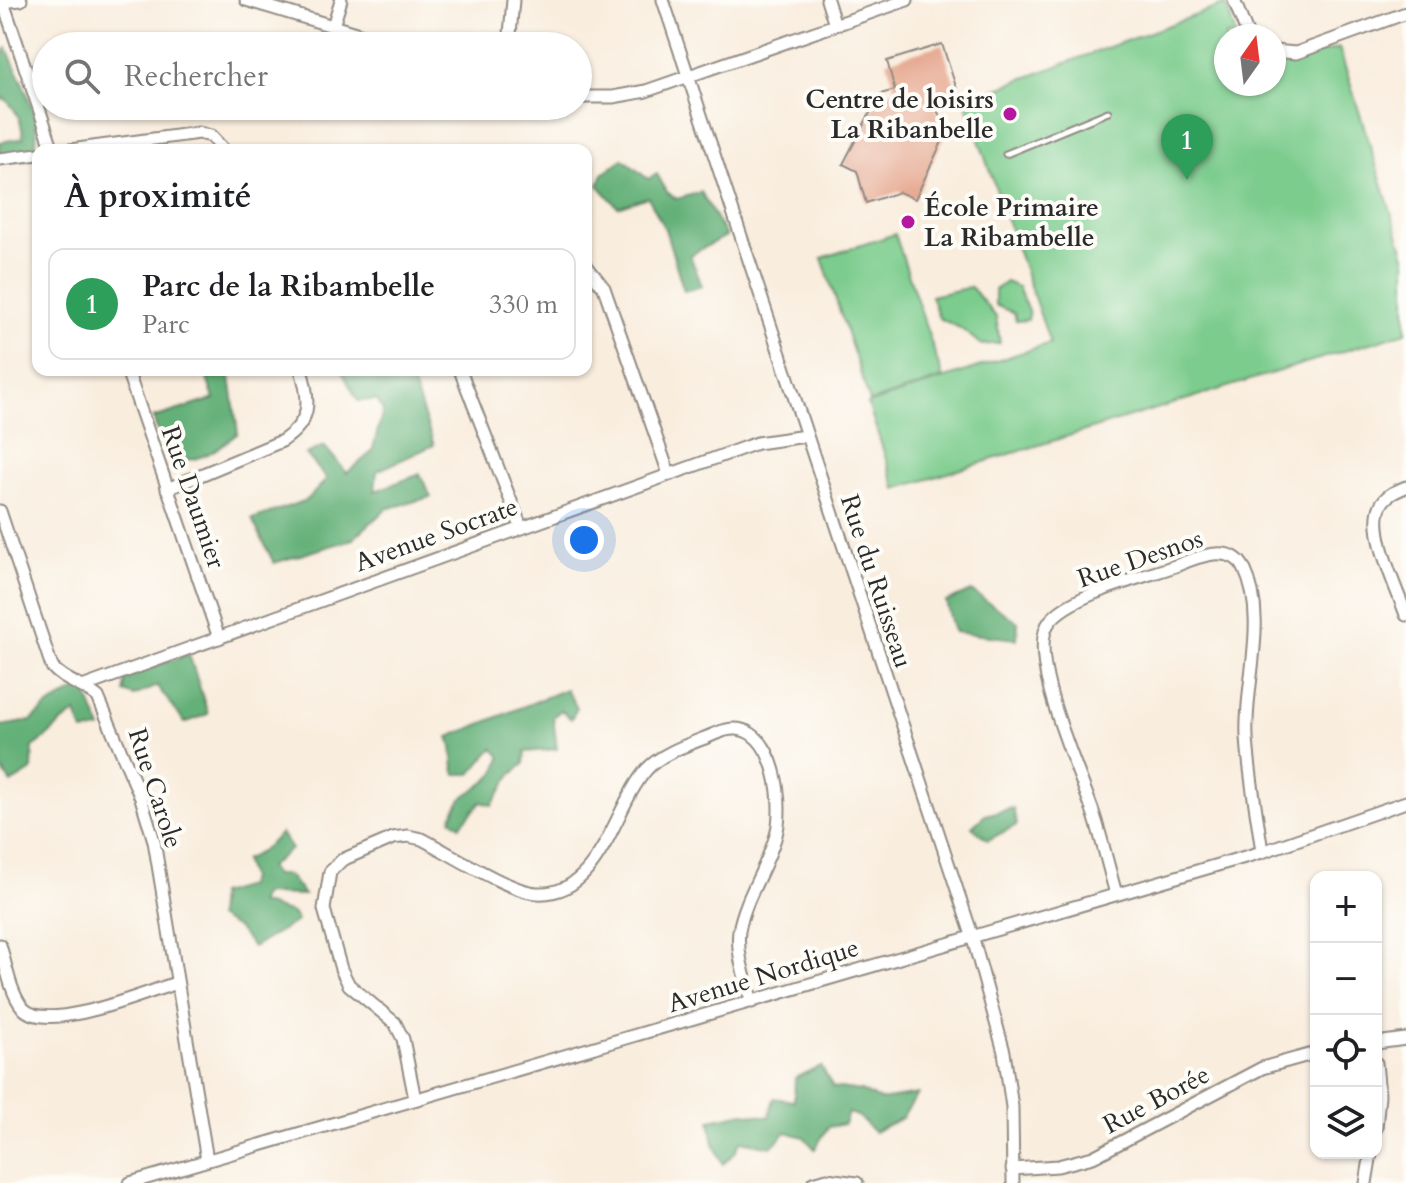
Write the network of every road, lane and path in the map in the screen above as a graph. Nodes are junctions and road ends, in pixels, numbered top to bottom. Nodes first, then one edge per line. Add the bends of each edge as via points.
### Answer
1 (21, 0) edge
2 (246, 0) edge
3 (341, 0) edge
4 (513, 0) edge
5 (663, 0) edge
6 (827, 0) edge
7 (907, 0) edge
8 (1234, 0) edge
9 (1, 2) edge
10 (1406, 13) edge
11 (1243, 24) edge
12 (835, 25) junction
13 (333, 26) junction
14 (353, 32) edge
15 (510, 32) edge
16 (1286, 52) edge
17 (688, 76) junction
18 (32, 90) edge
19 (592, 97) edge
20 (1108, 112) dead end
21 (42, 120) edge
22 (51, 144) edge
23 (116, 144) edge
24 (218, 144) edge
25 (1006, 154) dead end
26 (32, 155) edge
27 (0, 159) edge
28 (592, 273) edge
29 (129, 376) edge
30 (302, 376) edge
31 (462, 376) edge
32 (806, 436) junction
33 (669, 474) junction
34 (1406, 487) edge
35 (167, 489) junction
36 (0, 511) edge
37 (521, 527) junction
38 (1406, 615) edge
39 (219, 638) junction
40 (85, 686) junction
41 (1406, 802) edge
42 (1262, 852) junction
43 (1116, 894) junction
44 (972, 935) junction
45 (0, 945) edge
46 (176, 983) junction
47 (752, 1002) junction
48 (1406, 1039) edge
49 (1382, 1042) edge
50 (1310, 1055) edge
51 (415, 1099) junction
52 (1370, 1159) edge
53 (207, 1160) junction
54 (1012, 1169) junction
55 (130, 1183) edge
56 (813, 1183) edge
57 (857, 1183) edge
58 (1013, 1183) edge
59 (1366, 1183) edge

1 - 9 street
2 - 13 street
3 - 13 street
4 - 15 street
5 - 17 street, Rue du Ruisseau
6 - 12 street
7 - 12 street
8 - 11 street
9 - 18 street
10 - 16 street
12 - 17 street
13 - 14 street
17 - 19 street via 646,91
17 - 32 street, Rue du Ruisseau
20 - 25 lane
21 - 22 street
23 - 24 street via 199,133
26 - 27 street
28 - 33 street via 604,288
29 - 35 street, Rue Daumier
30 - 35 street via 307,402 298,431
31 - 37 street
32 - 33 street, Avenue Socrate via 757,443
32 - 44 street, Rue du Ruisseau
33 - 37 street, Avenue Socrate
34 - 38 street via 1388,495 1377,518 1378,537
35 - 39 street, Rue Daumier
36 - 40 street, Rue Carole via 52,667 61,677
37 - 39 street, Avenue Socrate
39 - 40 street, Avenue Socrate
40 - 46 street, Rue Carole via 106,709 141,798 154,841
41 - 42 street, Avenue Nordique
42 - 43 street, Avenue Nordique
42 - 43 street, Rue Desnos via 1247,736 1256,629 1246,574 1242,563 1231,557 1205,554 1071,604 1050,621 1043,635 1051,693
43 - 44 street, Avenue Nordique
44 - 47 street, Avenue Nordique
44 - 54 street, Rue du Ruisseau via 1004,1052 1012,1107
45 - 46 street via 17,997 36,1018 66,1016
46 - 53 street, Rue Carole
47 - 51 street, Avenue Nordique
47 - 51 street via 739,935 776,836 778,805 768,749 749,733 723,731 650,766 588,870 558,892 535,894 518,888 408,836 342,860 330,872 324,909 341,969 349,985 395,1023
48 - 49 street
50 - 54 street, Rue Borée via 1262,1068 1093,1157
51 - 53 street, Avenue Nordique
52 - 59 street
53 - 55 street, Avenue Nordique
54 - 58 street, Rue du Ruisseau
56 - 57 street

